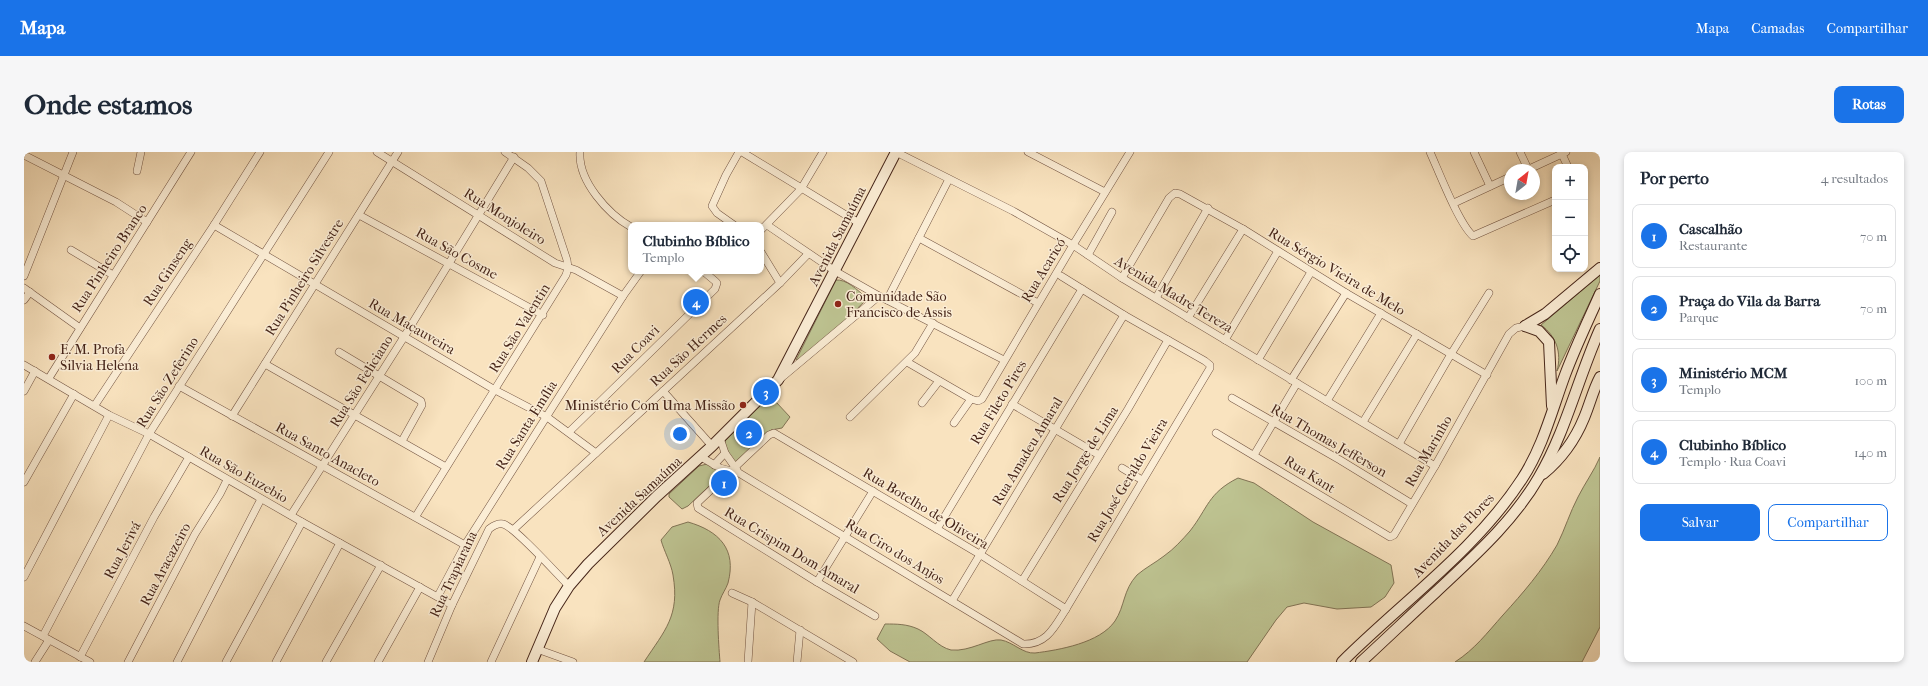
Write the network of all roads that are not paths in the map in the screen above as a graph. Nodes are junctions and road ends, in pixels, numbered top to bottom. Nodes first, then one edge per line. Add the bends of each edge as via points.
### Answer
1 (73, 152) edge
2 (141, 152) edge
3 (191, 152) edge
4 (260, 152) edge
5 (329, 152) edge
6 (377, 152) edge
7 (398, 152) edge
8 (505, 152) edge
9 (580, 152) edge
10 (740, 152) edge
11 (823, 152) edge
12 (896, 152) edge
13 (1028, 152) edge
14 (1130, 152) edge
15 (1430, 152) edge
16 (1474, 152) edge
17 (1520, 152) edge
18 (1563, 153) edge
19 (24, 155) edge
20 (754, 155) edge
21 (514, 157) junction
22 (392, 161) junction
23 (1525, 164) edge
24 (1540, 164) edge
25 (1567, 164) edge
26 (137, 170) dead end
27 (64, 174) junction
28 (949, 179) junction
29 (1504, 180) edge
30 (1490, 186) junction
31 (801, 189) junction
32 (1105, 192) junction
33 (1552, 201) edge
34 (1454, 203) junction
35 (1208, 208) junction
36 (1112, 212) dead end
37 (478, 214) junction
38 (359, 215) junction
39 (147, 222) junction
40 (730, 222) edge
41 (859, 223) junction
42 (214, 225) junction
43 (628, 225) edge
44 (764, 228) edge
45 (1243, 229) junction
46 (919, 238) junction
47 (1073, 245) junction
48 (71, 250) dead end
49 (1278, 251) junction
50 (808, 254) junction
51 (265, 255) junction
52 (1088, 256) junction
53 (764, 257) edge
54 (449, 263) junction
55 (568, 268) junction
56 (1600, 268) edge
57 (835, 271) junction
58 (1311, 272) junction
59 (639, 274) edge
60 (706, 274) edge
61 (113, 275) junction
62 (24, 276) edge
63 (1061, 276) dead end
64 (1122, 278) junction
65 (780, 282) junction
66 (315, 284) junction
67 (1082, 289) junction
68 (27, 290) edge
69 (1346, 293) junction
70 (1489, 293) dead end
71 (1600, 294) edge
72 (623, 296) junction
73 (879, 296) junction
74 (1156, 298) junction
75 (24, 300) edge
76 (887, 300) junction
77 (1038, 303) junction
78 (1380, 313) junction
79 (542, 315) junction
80 (1124, 315) junction
81 (1188, 318) junction
82 (933, 323) junction
83 (1526, 326) junction
84 (80, 328) junction
85 (1600, 329) edge
86 (1417, 334) junction
87 (404, 337) junction
88 (1168, 340) junction
89 (1225, 340) junction
90 (339, 352) dead end
91 (1451, 354) junction
92 (1004, 360) junction
93 (1258, 360) junction
94 (907, 362) junction
95 (265, 364) junction
96 (24, 365) edge
97 (35, 371) junction
98 (1487, 375) junction
99 (379, 376) junction
100 (1600, 377) edge
101 (49, 378) junction
102 (778, 380) junction
103 (939, 381) junction
104 (1294, 381) junction
105 (179, 386) junction
106 (495, 390) junction
107 (24, 391) edge
108 (663, 391) junction
109 (74, 394) junction
110 (1232, 398) dead end
111 (971, 399) junction
112 (1327, 401) junction
113 (922, 402) dead end
114 (1012, 404) junction
115 (95, 405) junction
116 (109, 415) junction
117 (355, 415) junction
118 (232, 416) junction
119 (1552, 416) junction
120 (547, 417) junction
121 (850, 417) dead end
122 (1363, 422) junction
123 (954, 423) dead end
124 (1274, 423) junction
125 (1055, 429) junction
126 (569, 432) junction
127 (1216, 433) dead end
128 (148, 434) junction
129 (720, 438) junction
130 (402, 441) junction
131 (1399, 444) junction
132 (712, 446) junction
133 (596, 453) junction
134 (725, 453) junction
135 (1099, 455) junction
136 (1254, 455) junction
137 (188, 457) junction
138 (700, 457) junction
139 (714, 465) junction
140 (324, 466) junction
141 (446, 466) junction
142 (1435, 466) junction
143 (1122, 468) dead end
144 (735, 471) junction
145 (1540, 477) junction
146 (227, 480) junction
147 (1142, 480) junction
148 (24, 482) edge
149 (873, 492) junction
150 (261, 499) junction
151 (1412, 504) junction
152 (291, 515) junction
153 (416, 516) junction
154 (302, 522) junction
155 (514, 529) junction
156 (937, 529) junction
157 (845, 536) junction
158 (1390, 537) joint
159 (340, 543) junction
160 (465, 545) junction
161 (981, 555) junction
162 (540, 557) junction
163 (381, 566) junction
164 (24, 577) edge
165 (1022, 581) junction
166 (817, 582) junction
167 (569, 586) junction
168 (420, 587) junction
169 (732, 593) dead end
170 (438, 596) junction
171 (952, 601) junction
172 (752, 602) junction
173 (452, 605) junction
174 (1066, 609) junction
175 (875, 616) dead end
176 (24, 626) edge
177 (800, 630) junction
178 (46, 638) junction
179 (537, 649) junction
180 (80, 657) junction
181 (35, 662) edge
182 (90, 662) edge
183 (128, 662) edge
184 (177, 662) edge
185 (226, 662) edge
186 (276, 662) edge
187 (326, 662) edge
188 (378, 662) edge
189 (428, 662) edge
190 (491, 662) edge
191 (532, 662) edge
192 (572, 662) edge
193 (748, 662) edge
194 (797, 662) edge
195 (853, 662) edge
196 (1342, 662) edge
197 (1361, 662) edge

1 - 27 street
2 - 26 street
3 - 39 street, Rua Pinheiro Branco
4 - 42 street, Rua Ginseng
5 - 51 street, Rua São Zeferino
6 - 22 street, Rua Monjoleiro
7 - 22 street, Rua Pinheiro Silvestre
8 - 21 street
9 - 43 street via 582,167 599,201 613,216
10 - 20 street
10 - 40 street via 712,206
11 - 31 street
12 - 28 street, Avenida Madre Tereza
12 - 41 main road, Avenida Samaúma
13 - 32 street
14 - 32 street, Rua Acaricó
15 - 34 street
16 - 30 street
17 - 23 street
18 - 24 street
18 - 25 street
19 - 27 street
20 - 31 street
21 - 37 street, Rua São Feliciano
21 - 55 street via 540,181
22 - 37 street, Rua Monjoleiro
22 - 38 street, Rua Pinheiro Silvestre
27 - 39 street
27 - 62 street
28 - 46 street
28 - 47 street, Avenida Madre Tereza
29 - 30 street
30 - 34 street
31 - 41 street
31 - 44 street
32 - 47 street, Rua Acaricó
33 - 34 street via 1473,236
35 - 45 street, Rua Sérgio Vieira de Melo
35 - 64 street, Rua Sérgio Vieira de Melo via 1180,194 1172,194
35 - 74 street
36 - 52 street
37 - 54 street, Rua São Feliciano
37 - 55 street, Rua Monjoleiro via 555,263
38 - 54 street, Rua São Cosme
38 - 66 street, Rua Pinheiro Silvestre
39 - 61 street, Rua Pinheiro Branco
41 - 57 main road, Avenida Samaúma
42 - 51 street, Rua Macauveira
42 - 115 street, Rua Ginseng
44 - 50 street
45 - 49 street, Rua Sérgio Vieira de Melo
45 - 81 street
46 - 76 street
46 - 77 street
47 - 52 street, Avenida Madre Tereza
47 - 77 street, Rua Acaricó
48 - 61 street
49 - 58 street, Rua Sérgio Vieira de Melo
49 - 89 street
50 - 57 street
50 - 65 street, Rua São Hermes
51 - 66 street, Rua Macauveira
51 - 105 street, Rua São Zeferino
52 - 64 street, Avenida Madre Tereza
53 - 65 street
54 - 79 street, Rua São Cosme
54 - 87 street, Rua São Feliciano
55 - 72 street, Rua Monjoleiro
55 - 79 street, Rua São Valentin via 566,276
56 - 83 main road via 1545,314
57 - 73 street
57 - 102 main road, Avenida Samaúma
58 - 69 street, Rua Sérgio Vieira de Melo
58 - 93 street
59 - 72 street, Rua Santa Emília
60 - 126 street, Rua Coavi via 717,283 715,289
61 - 84 street, Rua Pinheiro Branco
63 - 67 street
64 - 74 street, Avenida Madre Tereza
65 - 108 street, Rua São Hermes
66 - 87 street, Rua Macauveira
66 - 95 street, Rua Pinheiro Silvestre
67 - 80 street
67 - 114 street, Rua Fileto Pires
68 - 75 street
68 - 84 street
69 - 78 street, Rua Sérgio Vieira de Melo
69 - 104 street
70 - 91 street
71 - 119 main road, Avenida das Flores via 1565,374
72 - 120 street, Rua Santa Emília
73 - 76 street
73 - 102 street
74 - 81 street, Avenida Madre Tereza
76 - 82 street
77 - 92 street, Rua Acaricó
78 - 86 street, Rua Sérgio Vieira de Melo
78 - 112 street
79 - 106 street, Rua São Valentin
80 - 88 street
80 - 125 street, Rua Amadeu Amaral
81 - 89 street, Avenida Madre Tereza
82 - 92 street
82 - 94 street
83 - 98 street, Rua Marinho via 1511,332
83 - 119 main road via 1539,332 1549,342
84 - 101 street, Rua Pinheiro Branco
85 - 145 main road, Avenida das Flores via 1588,354 1566,419
86 - 91 street, Rua Sérgio Vieira de Melo
86 - 122 street
87 - 99 street, Rua São Feliciano
87 - 106 street, Rua Macauveira
88 - 135 street, Rua Jorge de Lima
88 - 147 street, Rua José Geraldo Vieira via 1210,365 1209,372
89 - 93 street, Avenida Madre Tereza
90 - 99 street
91 - 98 street, Rua Sérgio Vieira de Melo
91 - 131 street
92 - 111 street, Rua Acaricó via 982,399
93 - 104 street, Avenida Madre Tereza
94 - 103 street
94 - 121 street
95 - 117 street
95 - 118 street, Rua Pinheiro Silvestre
96 - 97 street, Rua São Euzebio
97 - 101 street, Rua São Euzebio
97 - 107 street
98 - 142 street, Rua Marinho
99 - 117 street, Rua São Feliciano
99 - 130 street via 422,403
100 - 145 main road via 1574,438 1556,463
101 - 109 street, Rua São Euzebio
102 - 129 main road, Avenida Samaúma
103 - 111 street
103 - 113 street
104 - 112 street, Avenida Madre Tereza
104 - 124 street
105 - 118 street, Rua Santo Anacleto
105 - 128 street, Rua São Zeferino
106 - 120 street, Rua Macauveira
106 - 141 street, Rua São Valentin
108 - 132 street
108 - 133 street, Rua São Hermes
109 - 115 street, Rua São Euzebio
109 - 148 street
110 - 124 street, Rua Thomas Jefferson
111 - 123 street
112 - 122 street, Avenida Madre Tereza
114 - 125 street
114 - 156 street, Rua Fileto Pires
115 - 116 street, Rua São Euzebio
116 - 128 street, Rua São Euzebio
116 - 164 street
117 - 130 street
117 - 140 street, Rua São Feliciano
118 - 140 street, Rua Santo Anacleto
119 - 196 main road, Avenida das Flores via 1522,479 1487,524 1423,588
120 - 126 street, Rua Macauveira
120 - 160 street, Rua Santa Emília
122 - 131 street, Avenida Madre Tereza
124 - 136 street
124 - 151 street, Rua Thomas Jefferson
125 - 135 street
125 - 161 street, Rua Amadeu Amaral
126 - 133 street, Rua Macauveira
127 - 136 street, Rua Kant
128 - 137 street, Rua São Euzebio
128 - 178 street, Rua São Zeferino
129 - 132 main road, Avenida Samaúma
129 - 134 street
130 - 141 street
131 - 142 street, Avenida Madre Tereza
132 - 138 main road, Avenida Samaúma
133 - 155 street, Rua São Hermes
134 - 139 street
134 - 144 street
135 - 165 street, Rua Jorge de Lima
136 - 158 street, Rua Kant
137 - 146 street, Rua São Euzebio
137 - 180 street, Rua Jerivá
138 - 139 street, Rua Ciro dos Anjos
138 - 167 main road, Avenida Samaúma via 596,555
139 - 144 street, Rua Ciro dos Anjos
140 - 152 street, Rua São Feliciano
140 - 153 street, Rua Santo Anacleto
141 - 153 street, Rua São Valentin
142 - 151 street, Rua Marinho
143 - 147 street
144 - 149 street, Rua Botelho de Oliveira via 771,434
144 - 157 street, Rua Ciro dos Anjos
144 - 166 street, Rua Crispim Dom Amaral via 697,506
145 - 197 main road, Avenida das Flores via 1490,540
146 - 150 street, Rua São Euzebio
146 - 183 street, Rua Aracazeiro via 195,534
147 - 174 street, Rua José Geraldo Vieira
149 - 156 street, Rua Botelho de Oliveira
149 - 157 street
150 - 152 street, Rua São Euzebio
150 - 184 street
151 - 158 street, Rua Marinho
152 - 154 street, Rua São Euzebio
153 - 160 street, Rua Santo Anacleto
154 - 159 street, Rua São Euzebio
154 - 185 street
155 - 162 street
155 - 173 street, Rua Trapiarana via 501,523 489,529
156 - 161 street, Rua Botelho de Oliveira
157 - 166 street
157 - 171 street, Rua Ciro dos Anjos
159 - 163 street, Rua São Euzebio
159 - 186 street
160 - 170 street, Rua Santa Emília
161 - 165 street, Rua Botelho de Oliveira
161 - 171 street, Rua Amadeu Amaral
162 - 167 street
162 - 190 street
163 - 168 street, Rua São Euzebio
163 - 187 street
165 - 174 street, Rua Botelho de Oliveira
166 - 175 street, Rua Crispim Dom Amaral
167 - 179 main road, Avenida Samaúma via 555,608
168 - 170 street, Rua São Euzebio
168 - 188 street
169 - 172 street
170 - 173 street, Rua São Euzebio
171 - 174 street, Rua Ciro dos Anjos via 1023,644 1045,638
172 - 177 street
172 - 193 street
173 - 189 street, Rua Trapiarana
176 - 178 street
177 - 194 street
177 - 195 street
178 - 180 street
178 - 181 street, Rua São Zeferino
179 - 191 main road, Avenida Samaúma
179 - 192 street
180 - 182 street

